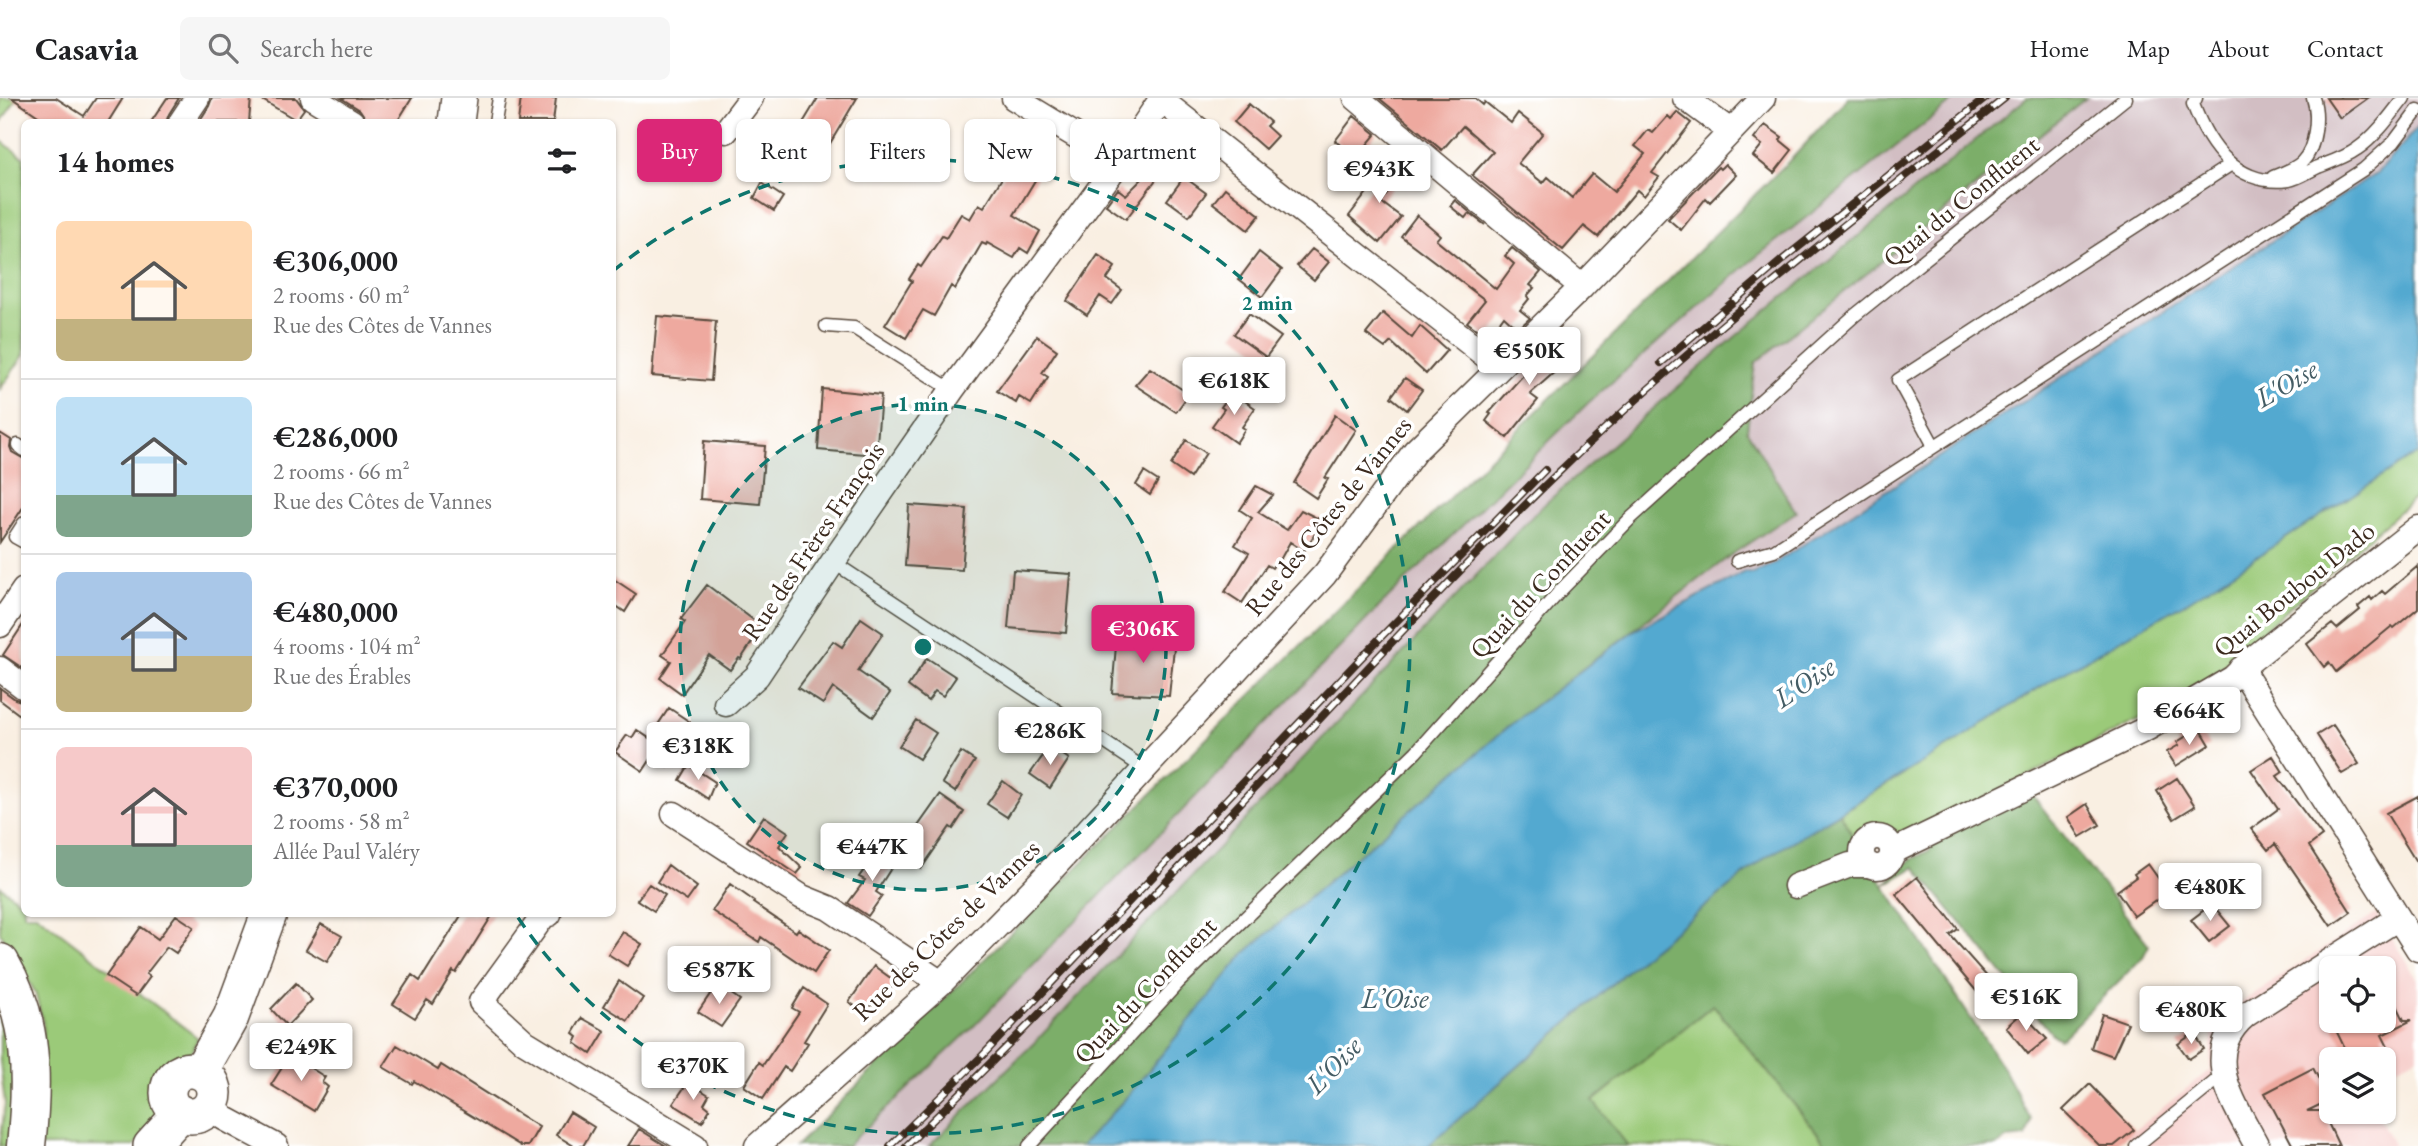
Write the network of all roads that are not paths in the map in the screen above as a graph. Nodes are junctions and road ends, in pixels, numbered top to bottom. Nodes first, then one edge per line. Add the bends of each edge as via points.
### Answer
1 (197, 98) edge
2 (313, 98) edge
3 (458, 98) edge
4 (499, 98) edge
5 (751, 98) edge
6 (1014, 98) edge
7 (1356, 98) edge
8 (1685, 98) edge
9 (1763, 98) edge
10 (2126, 98) edge
11 (2196, 98) edge
12 (2313, 98) edge
13 (2404, 98) edge
14 (1161, 99) edge
15 (2418, 110) edge
16 (183, 119) edge
17 (347, 119) edge
18 (456, 119) edge
19 (496, 119) edge
20 (1148, 119) edge
21 (726, 131) dead end
22 (1730, 131) junction
23 (1070, 132) edge
24 (2230, 165) junction
25 (2268, 179) junction
26 (1104, 182) edge
27 (1582, 287) junction
28 (826, 326) dead end
29 (1500, 367) junction
30 (952, 390) junction
31 (1934, 446) junction
32 (21, 528) edge
33 (2418, 528) edge
34 (21, 540) edge
35 (1737, 561) dead end
36 (833, 562) junction
37 (21, 594) edge
38 (0, 625) edge
39 (0, 669) edge
40 (2241, 669) junction
41 (21, 685) edge
42 (726, 704) dead end
43 (1145, 769) junction
44 (674, 814) dead end
45 (1796, 886) dead end
46 (269, 917) edge
47 (543, 917) edge
48 (2398, 918) junction
49 (2418, 949) edge
50 (0, 963) edge
51 (941, 983) junction
52 (2223, 1075) junction
53 (197, 1096) junction
54 (26, 1146) edge
55 (151, 1146) edge
56 (276, 1146) edge
57 (695, 1146) edge
58 (757, 1146) edge
59 (1029, 1146) edge
60 (2136, 1146) edge
61 (2257, 1146) edge

1 - 16 street
2 - 17 street
3 - 18 street
4 - 19 lane
5 - 21 street
6 - 23 street
7 - 27 street
8 - 22 street
9 - 22 street, Rue des Côtes de Vannes
10 - 59 lane, Quai du Confluent via 1854,316 1630,519 1416,752 1179,982
11 - 24 lane via 2193,104 2201,126
12 - 25 lane via 2315,124 2307,157
13 - 25 lane via 2357,149 2291,180
14 - 20 street, Rue des Frères François
14 - 29 street
15 - 31 lane via 2394,142 2364,169
22 - 27 street, Rue des Côtes de Vannes
24 - 25 lane via 2249,177
24 - 31 lane via 1898,380
26 - 30 street, Rue des Frères François
27 - 29 street, Rue des Côtes de Vannes
28 - 30 lane via 854,328
29 - 43 street, Rue des Côtes de Vannes via 1415,450 1325,574
30 - 36 street, Rue des Frères François
31 - 35 lane via 1774,550
32 - 34 lane via 15,537
33 - 40 street, Quai Boubou Dado
36 - 42 street, Rue des Frères François via 757,676
36 - 43 lane
37 - 38 street
39 - 41 street
40 - 45 street, Quai Boubou Dado via 2148,727 1878,854
40 - 48 street
43 - 51 street, Rue des Côtes de Vannes
44 - 51 street
46 - 53 street
47 - 57 street via 481,1002 525,1042
48 - 49 street
48 - 52 street via 2240,1020 2225,1044
50 - 54 main road via 24,1019 30,1050
51 - 58 street, Rue des Côtes de Vannes
52 - 60 lane
52 - 61 street
53 - 55 street
53 - 56 street via 224,1118

